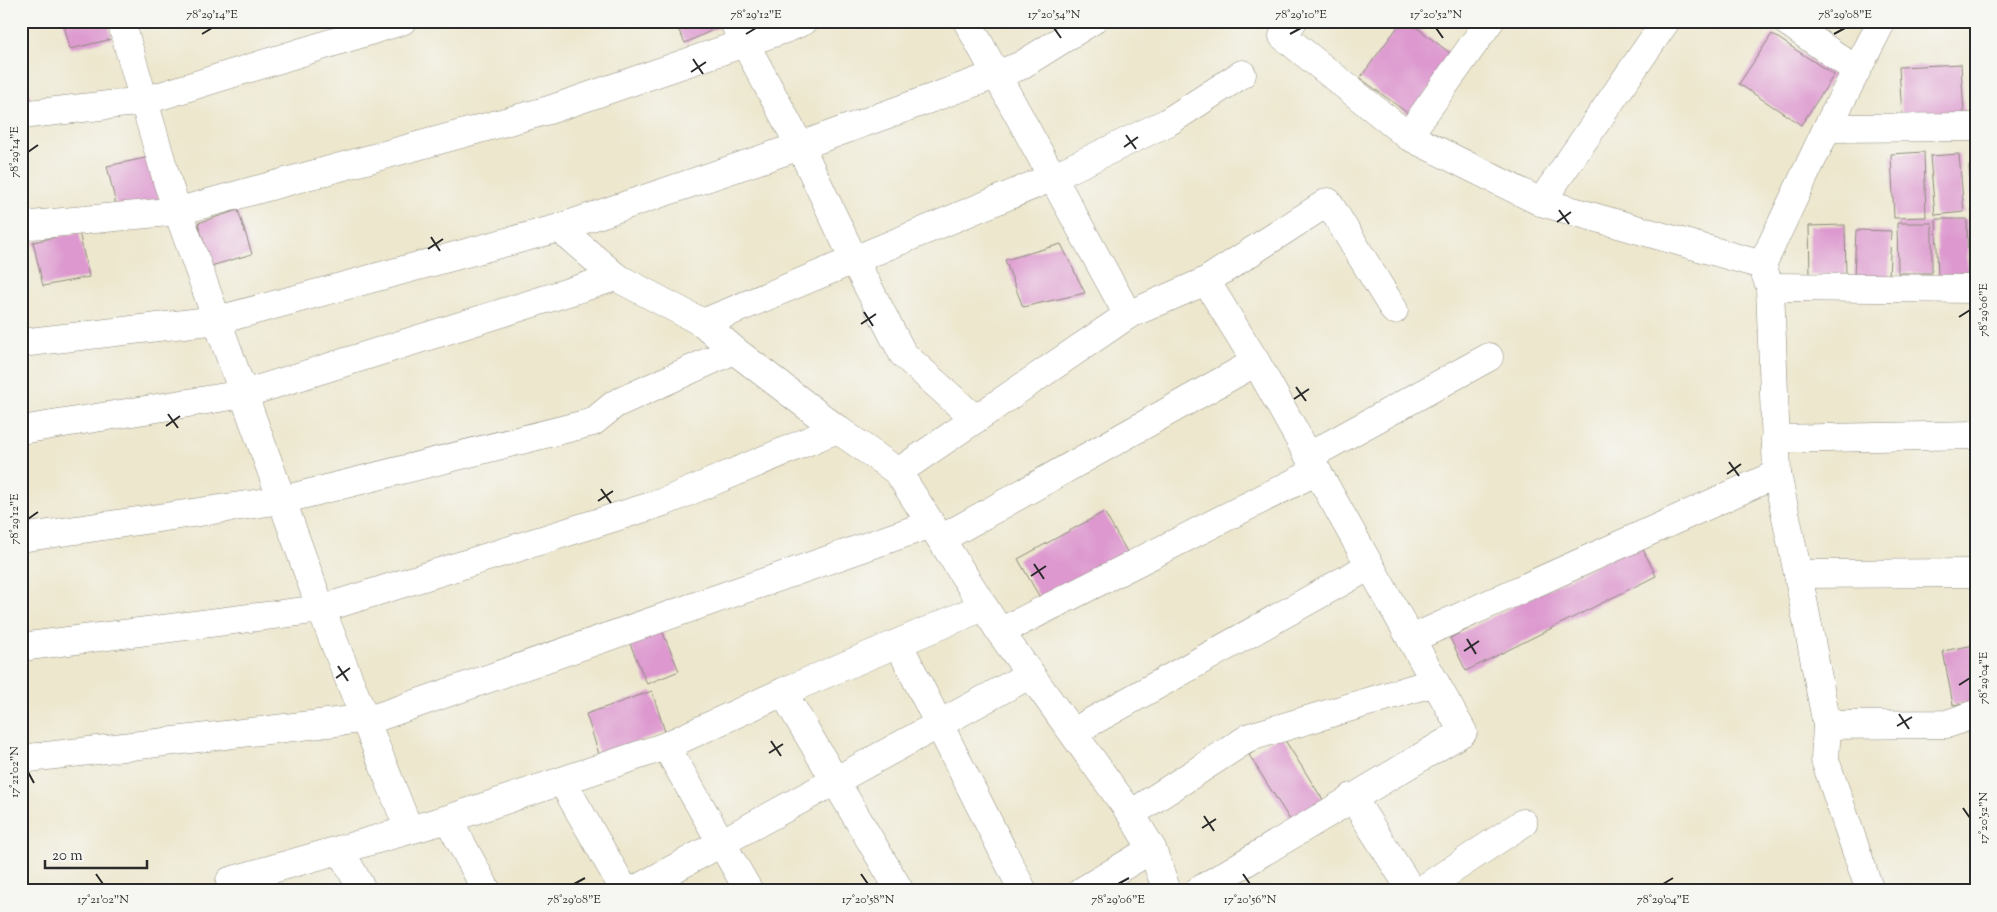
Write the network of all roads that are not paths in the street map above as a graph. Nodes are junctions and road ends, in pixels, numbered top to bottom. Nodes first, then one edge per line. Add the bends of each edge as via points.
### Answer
1 (121, 21) edge
2 (402, 21) edge
3 (804, 21) edge
4 (968, 21) edge
5 (1092, 21) edge
6 (1293, 21) edge
7 (1490, 21) edge
8 (1666, 21) edge
9 (1786, 21) edge
10 (1882, 21) edge
11 (739, 32) edge
12 (1856, 70) junction
13 (1242, 74) dead end
14 (997, 75) junction
15 (144, 101) junction
16 (21, 115) edge
17 (1976, 127) edge
18 (1827, 128) junction
19 (1408, 136) junction
20 (800, 146) junction
21 (1053, 177) junction
22 (1541, 202) junction
23 (179, 212) junction
24 (21, 226) edge
25 (559, 228) junction
26 (854, 260) junction
27 (616, 276) junction
28 (1766, 276) junction
29 (1206, 281) junction
30 (1976, 289) edge
31 (1394, 310) dead end
32 (1128, 315) junction
33 (218, 320) junction
34 (703, 323) junction
35 (21, 343) edge
36 (734, 350) junction
37 (1489, 357) dead end
38 (1256, 362) junction
39 (244, 394) junction
40 (975, 419) junction
41 (837, 429) junction
42 (21, 430) edge
43 (1976, 434) edge
44 (1775, 439) junction
45 (1313, 463) junction
46 (898, 472) junction
47 (1777, 474) junction
48 (282, 500) junction
49 (936, 531) junction
50 (21, 538) edge
51 (1370, 566) junction
52 (1798, 574) junction
53 (1976, 574) edge
54 (983, 607) junction
55 (322, 609) junction
56 (1000, 632) junction
57 (1411, 638) junction
58 (898, 643) junction
59 (21, 647) edge
60 (1031, 674) junction
61 (1435, 682) junction
62 (783, 692) junction
63 (1976, 714) edge
64 (365, 718) junction
65 (938, 724) junction
66 (1827, 725) junction
67 (1073, 732) junction
68 (666, 746) junction
69 (21, 759) edge
70 (835, 780) junction
71 (562, 781) junction
72 (1352, 797) junction
73 (1131, 814) junction
74 (448, 819) junction
75 (1522, 823) dead end
76 (409, 830) junction
77 (721, 842) junction
78 (1152, 849) junction
79 (340, 850) junction
80 (233, 891) edge
81 (363, 891) edge
82 (486, 891) edge
83 (625, 891) edge
84 (633, 891) edge
85 (749, 891) edge
86 (900, 891) edge
87 (1023, 891) edge
88 (1082, 891) edge
89 (1167, 891) edge
90 (1198, 891) edge
91 (1412, 891) edge
92 (1420, 891) edge
93 (1870, 891) edge

1 - 15 street
2 - 15 street
3 - 11 street
4 - 14 street
5 - 14 street via 1020,66
6 - 19 street via 1284,36
7 - 19 street
8 - 22 street
9 - 12 street
10 - 12 street
11 - 20 street
11 - 23 street via 548,110
12 - 18 street
13 - 21 street via 1168,122
14 - 20 street
14 - 21 street
15 - 16 street
15 - 23 street
17 - 18 street
18 - 28 street
19 - 22 street
20 - 25 street
20 - 26 street
21 - 26 street
21 - 32 street
22 - 28 street
23 - 24 street
23 - 33 street
25 - 27 street
25 - 33 street
26 - 34 street
26 - 40 street via 903,354
27 - 34 street
27 - 39 street
28 - 30 street
28 - 44 street
29 - 31 street via 1328,202
29 - 32 street
29 - 38 street
32 - 40 street
33 - 35 street
33 - 39 street
34 - 36 street
36 - 41 street
36 - 48 street via 615,404 593,422
37 - 45 street
38 - 45 street
38 - 49 street
39 - 42 street
39 - 48 street
40 - 46 street
41 - 46 street
41 - 55 street via 664,502
43 - 44 street
44 - 47 street
45 - 51 street
45 - 56 street
46 - 49 street
47 - 52 street
47 - 57 street
48 - 50 street
48 - 55 street
49 - 54 street
49 - 64 street via 378,717
51 - 57 street
51 - 67 street
52 - 53 street
52 - 66 street
54 - 56 street
54 - 58 street
55 - 59 street
55 - 64 street
56 - 60 street
57 - 61 street
58 - 62 street
58 - 65 street
60 - 65 street
60 - 67 street
61 - 72 street via 1462,732
61 - 73 street via 1250,736
62 - 68 street
62 - 70 street
63 - 66 street via 1947,724
64 - 69 street
64 - 76 street
65 - 70 street
65 - 87 street
66 - 93 street via 1826,760
67 - 73 street
68 - 71 street
68 - 77 street
70 - 77 street
70 - 86 street
71 - 74 street
71 - 83 street
72 - 90 street
72 - 91 street
73 - 78 street
74 - 76 street
74 - 82 street
75 - 92 street
76 - 79 street
77 - 84 street
77 - 85 street
78 - 88 street
78 - 89 street
79 - 80 street via 230,881
79 - 81 street

